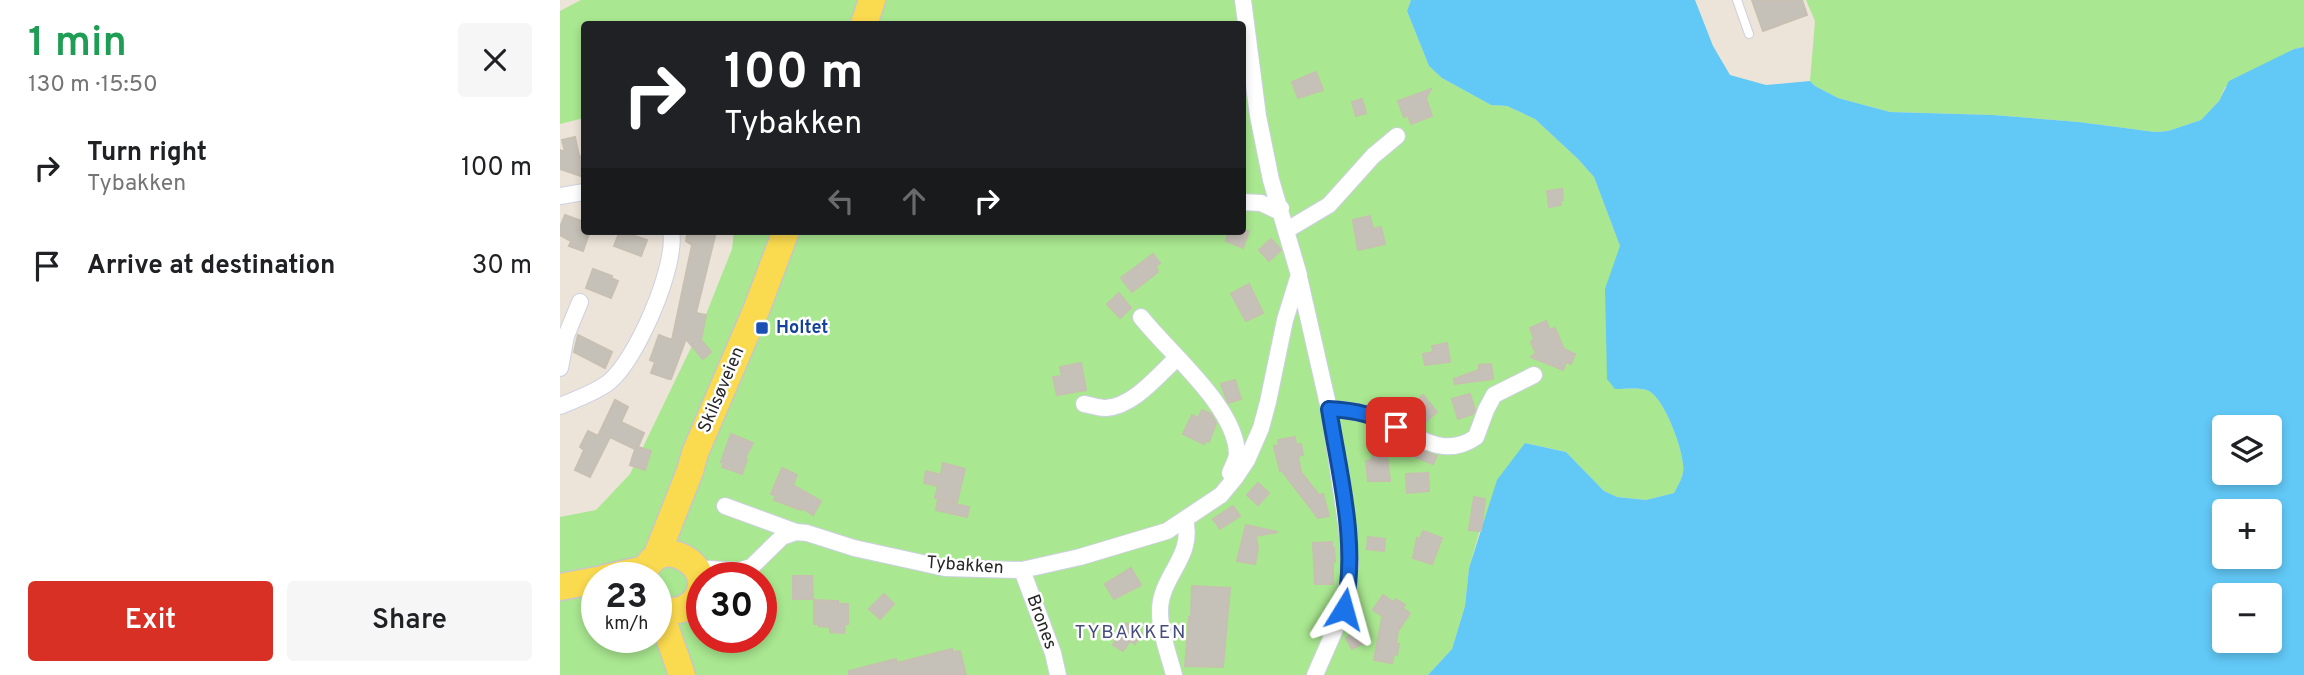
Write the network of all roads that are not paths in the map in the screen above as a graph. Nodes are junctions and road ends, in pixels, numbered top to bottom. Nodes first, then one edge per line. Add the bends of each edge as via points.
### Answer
1 (1243, 0) edge
2 (1737, 0) edge
3 (1246, 21) edge
4 (1246, 23) edge
5 (1749, 34) dead end
6 (1397, 136) dead end
7 (581, 193) edge
8 (560, 197) edge
9 (1246, 202) edge
10 (1281, 208) junction
11 (1287, 230) junction
12 (672, 235) edge
13 (784, 235) edge
14 (1299, 275) junction
15 (580, 302) dead end
16 (1141, 317) dead end
17 (1177, 358) junction
18 (560, 368) edge
19 (1534, 375) dead end
20 (1084, 404) dead end
21 (560, 406) edge
22 (1329, 409) junction
23 (690, 471) junction
24 (1235, 478) junction
25 (725, 506) dead end
26 (1185, 520) junction
27 (796, 532) junction
28 (651, 562) edge
29 (658, 562) edge
30 (690, 562) edge
31 (693, 562) edge
32 (757, 562) edge
33 (1022, 569) junction
34 (686, 638) edge
35 (672, 645) edge
36 (683, 675) edge
37 (1058, 675) edge
38 (1174, 675) edge
39 (1315, 675) edge

1 - 3 street
2 - 5 lane
4 - 10 street via 1258,116
6 - 11 street via 1329,205
7 - 8 street
9 - 10 street
10 - 11 street
11 - 14 street
12 - 21 street via 672,255 643,335 625,366 608,383
13 - 23 main road, Skilsøveien
14 - 22 street
14 - 24 street, Tybakken via 1261,428
15 - 18 street via 566,336
16 - 17 street
17 - 20 street via 1123,403 1101,408
17 - 24 street via 1226,419 1237,456 1230,473
19 - 22 street via 1494,395 1476,437 1456,444 1430,444 1377,417
22 - 39 street via 1350,565 1344,609
23 - 28 main road, Skilsøveien
23 - 31 main road, Skilsøveien via 685,519
24 - 26 street, Tybakken via 1221,495
25 - 27 street, Tybakken
26 - 33 street, Tybakken via 1150,537
26 - 38 street via 1186,550 1163,594 1160,611
27 - 32 street via 782,537
27 - 33 street, Tybakken via 945,568
29 - 30 main road via 674,553
33 - 37 street, Brones
34 - 36 main road, Skilsøveien
35 - 36 main road

